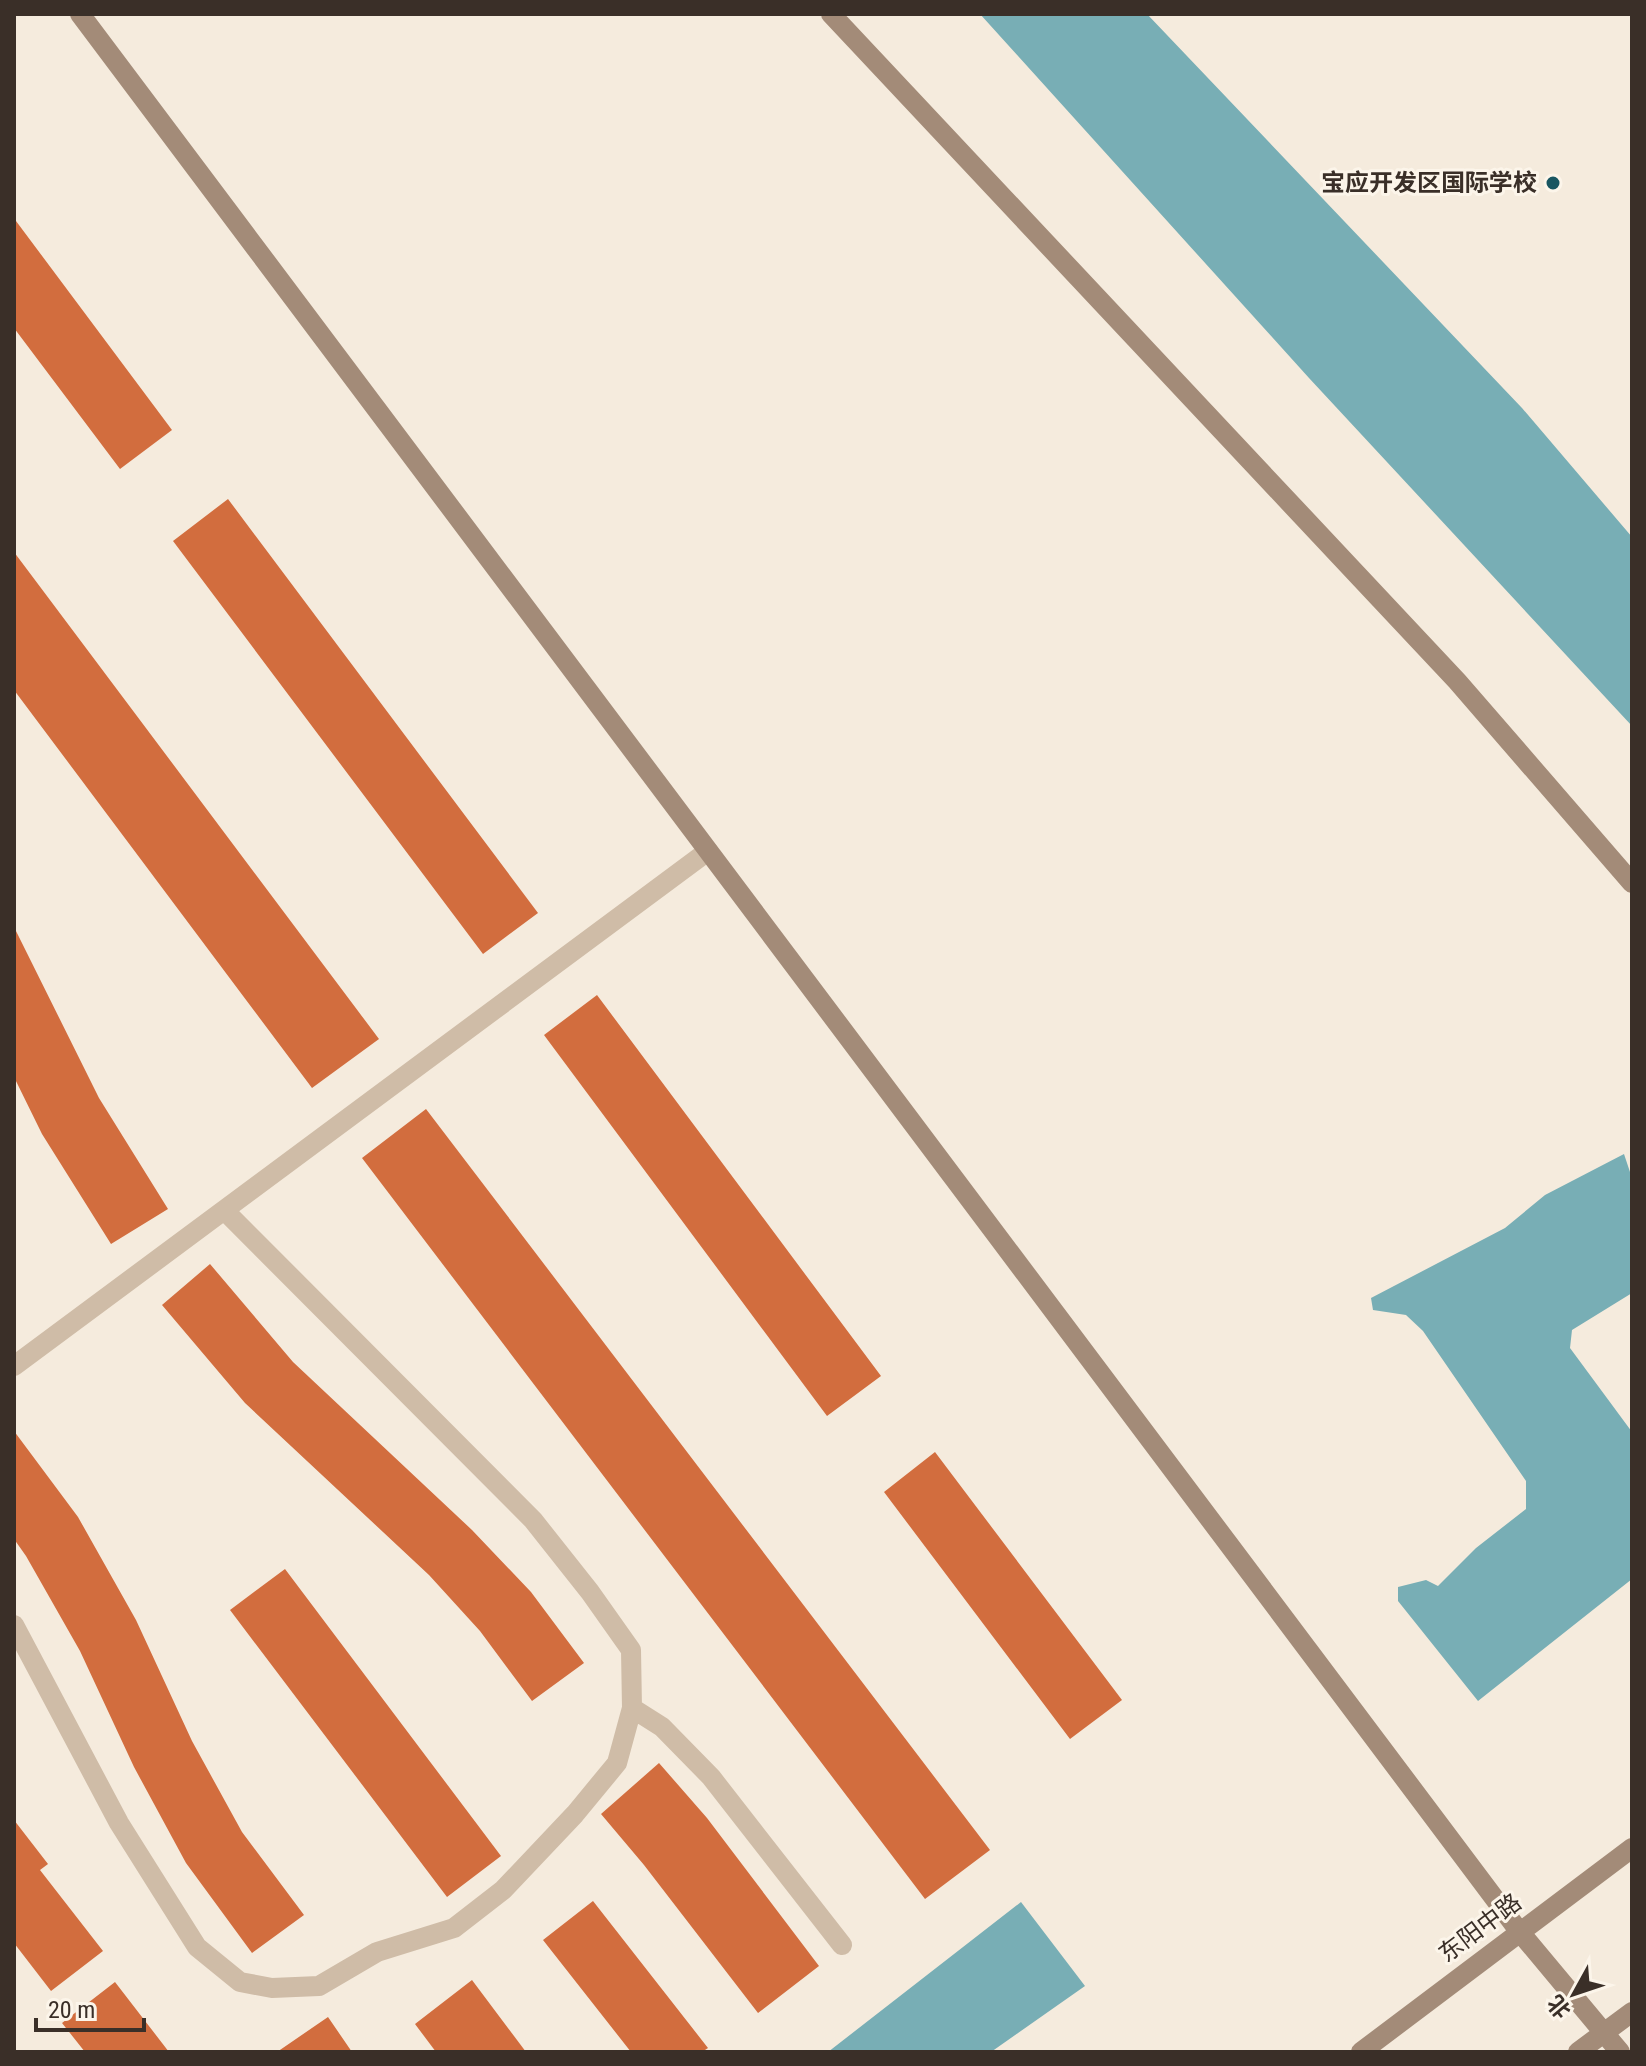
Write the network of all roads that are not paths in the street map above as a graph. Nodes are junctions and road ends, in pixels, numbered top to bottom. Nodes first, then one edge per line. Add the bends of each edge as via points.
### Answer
1 (80, 14) edge
2 (831, 14) edge
3 (708, 851) junction
4 (1632, 883) edge
5 (224, 1210) junction
6 (14, 1366) edge
7 (14, 1625) edge
8 (632, 1708) junction
9 (1632, 1848) edge
10 (1519, 1931) junction
11 (842, 1945) dead end
12 (1632, 2012) edge
13 (1605, 2032) junction
14 (1361, 2052) edge
15 (1578, 2052) edge
16 (1620, 2052) edge

1 - 3 street
2 - 4 street via 1457,681
3 - 5 lane
3 - 10 street
5 - 6 lane
5 - 8 lane via 533,1520 631,1650
7 - 8 lane via 119,1823 197,1947 240,1982 272,1988 319,1986 377,1952 454,1928 503,1890 617,1763
8 - 11 lane via 662,1727 711,1777
9 - 10 street, 东阳中路
10 - 13 street
10 - 14 street, 东阳中路
12 - 13 street
13 - 15 street
13 - 16 street

